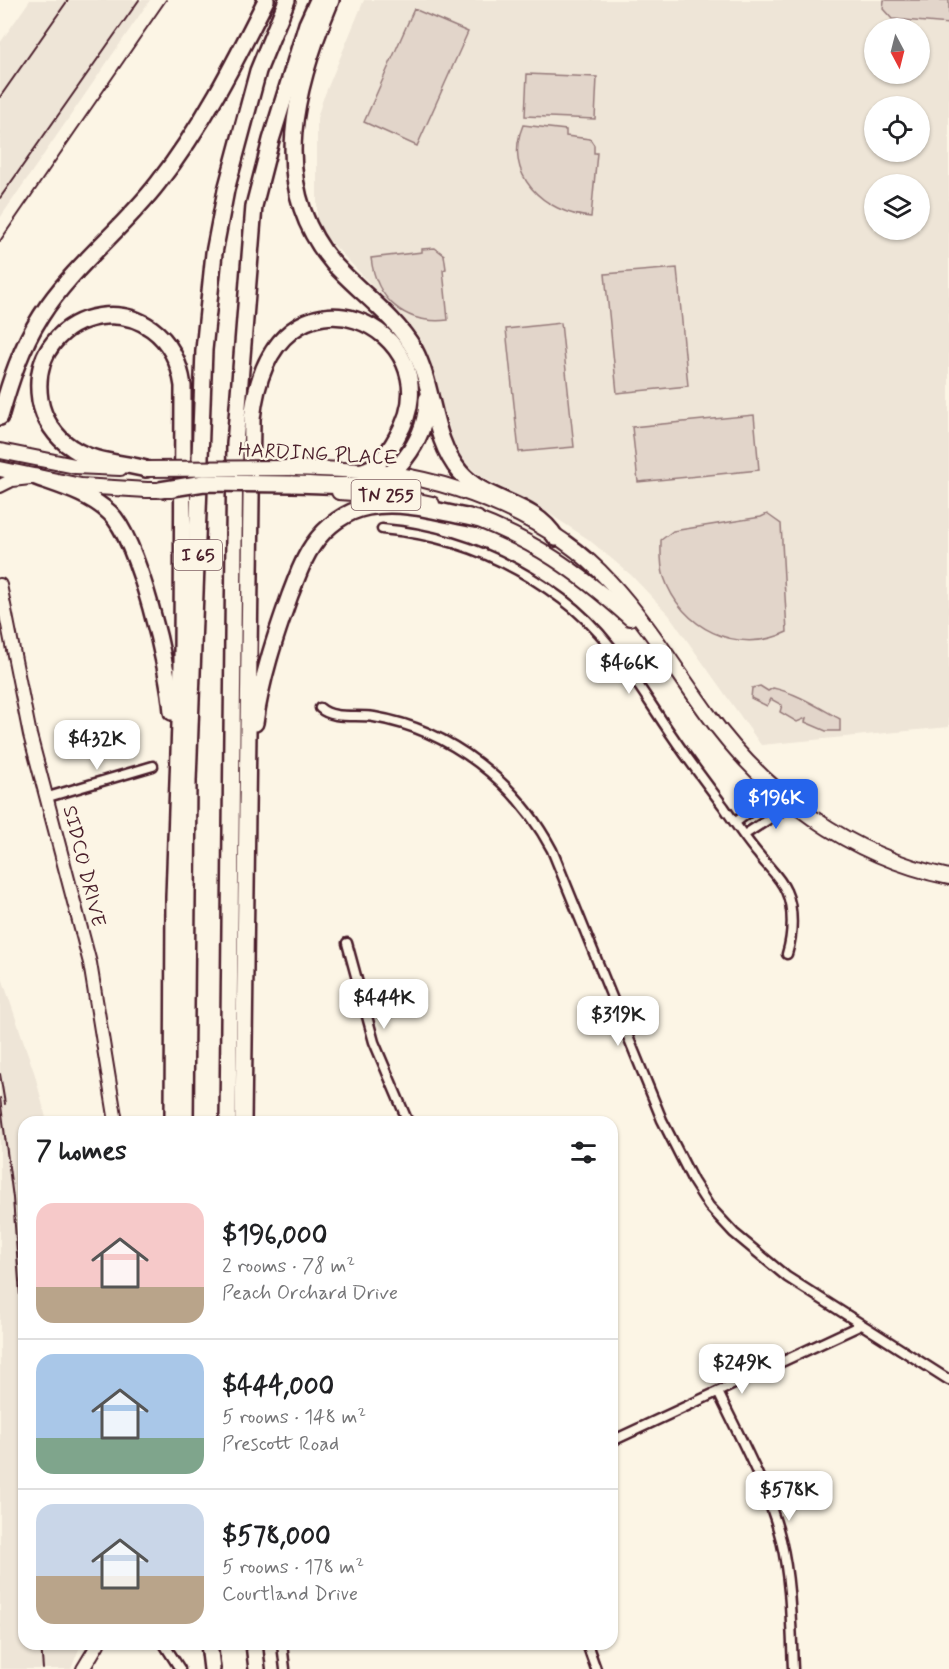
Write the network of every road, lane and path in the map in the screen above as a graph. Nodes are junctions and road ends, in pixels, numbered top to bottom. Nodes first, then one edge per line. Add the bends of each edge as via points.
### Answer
1 (266, 0) edge
2 (287, 0) edge
3 (318, 0) edge
4 (331, 0) edge
5 (425, 378) junction
6 (0, 417) edge
7 (0, 451) edge
8 (0, 469) edge
9 (146, 469) junction
10 (362, 471) junction
11 (387, 474) junction
12 (36, 477) junction
13 (292, 481) junction
14 (0, 486) edge
15 (154, 490) joint
16 (477, 519) junction
17 (382, 529) dead end
18 (556, 537) junction
19 (0, 585) edge
20 (652, 637) junction
21 (320, 708) dead end
22 (153, 766) dead end
23 (178, 778) junction
24 (777, 791) junction
25 (246, 792) junction
26 (48, 797) junction
27 (792, 804) junction
28 (736, 822) junction
29 (744, 835) junction
30 (949, 877) edge
31 (347, 943) dead end
32 (787, 954) dead end
33 (115, 1116) edge
34 (173, 1116) edge
35 (185, 1116) edge
36 (228, 1116) edge
37 (243, 1116) edge
38 (405, 1116) edge
39 (861, 1325) junction
40 (949, 1380) edge
41 (718, 1392) junction
42 (618, 1438) edge
43 (94, 1650) edge
44 (168, 1650) edge
45 (209, 1650) edge
46 (255, 1650) edge
47 (283, 1650) edge
48 (589, 1650) edge
49 (83, 1669) edge
50 (180, 1669) edge
51 (212, 1669) edge
52 (257, 1669) edge
53 (285, 1669) edge
54 (596, 1669) edge
55 (793, 1669) edge

1 - 6 highway via 230,73 192,136 156,185 42,314 19,357
2 - 35 highway, I 65 via 258,71 226,190 214,253 204,350 188,781
3 - 36 highway, I 65 via 307,24 254,206 239,364
4 - 5 highway via 305,68 295,114 294,155 301,201 325,252 403,334 416,353
5 - 11 highway via 427,403 421,430 408,455
5 - 18 highway via 444,445 459,471 479,488 542,519
7 - 9 main road, HARDING PLACE / TN 255 via 75,466
8 - 12 main road
9 - 13 main road, HARDING PLACE / TN 255, bridge
9 - 23 highway via 76,451 61,440 46,419 39,392 44,362 60,336 79,323 113,315 144,323 168,344 182,377
10 - 11 main road, HARDING PLACE / TN 255
10 - 13 main road, HARDING PLACE / TN 255
10 - 25 highway via 385,454 404,424 410,395 405,364 387,339 362,321 340,316 309,319 290,331 273,352 260,377 253,406
11 - 13 highway via 365,484
11 - 18 main road, HARDING PLACE / TN 255 via 474,496
12 - 14 main road
12 - 15 main road via 95,488
12 - 23 highway via 96,502 128,538 168,679
13 - 15 highway, bridge via 204,483
13 - 16 main road, HARDING PLACE / TN 255 via 396,496
16 - 20 main road, HARDING PLACE / TN 255 via 511,533 574,569
16 - 25 highway via 381,505 349,513 320,535 304,560 268,661 259,696
17 - 28 street via 450,540 488,554 548,588 582,615 624,664
18 - 20 main road, HARDING PLACE / TN 255 via 610,582
19 - 26 main road, SIDCO DRIVE via 18,683
20 - 24 main road, HARDING PLACE via 725,736
21 - 39 street via 330,714 393,722 428,734 468,756 514,795 542,831 556,858 662,1120 693,1181 715,1213 751,1249
22 - 26 street
23 - 34 highway
24 - 27 main road, HARDING PLACE
24 - 28 street
25 - 37 highway
26 - 33 main road, SIDCO DRIVE via 90,963
27 - 29 street
27 - 30 main road, HARDING PLACE via 860,846 896,862
28 - 29 street
29 - 32 street via 781,880 788,895 791,935
31 - 38 street via 374,1042
39 - 40 street
39 - 41 street
41 - 42 street
41 - 55 street via 779,1532 789,1595
43 - 49 main road
44 - 50 street
45 - 51 highway
46 - 52 highway
47 - 53 street
48 - 54 street

